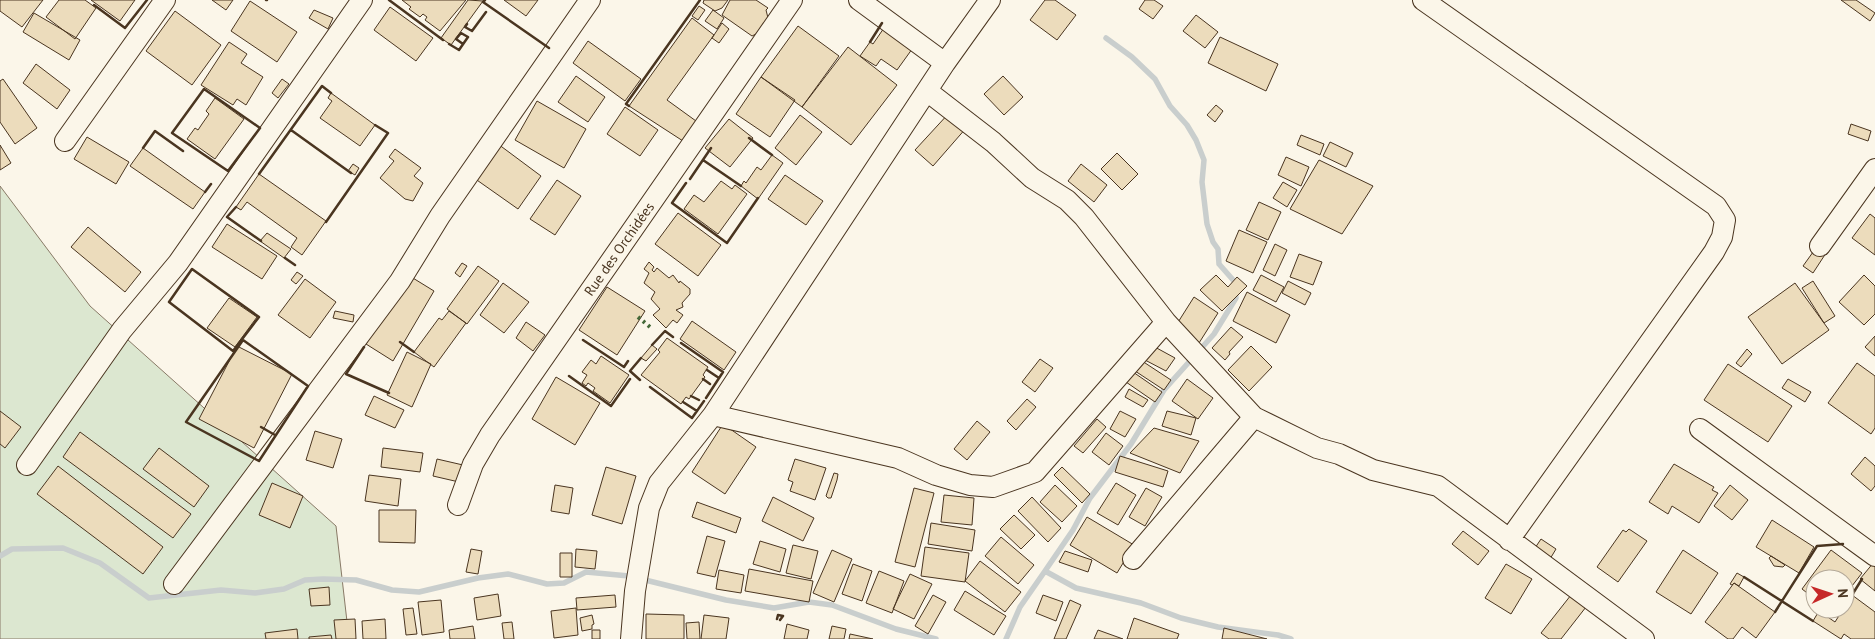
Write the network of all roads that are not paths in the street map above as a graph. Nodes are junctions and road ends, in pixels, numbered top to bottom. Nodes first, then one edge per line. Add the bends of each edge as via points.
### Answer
1 (165, 0) edge
2 (362, 0) edge
3 (590, 0) edge
4 (792, 0) edge
5 (859, 0) edge
6 (990, 0) edge
7 (1423, 0) edge
8 (946, 63) junction
9 (927, 91) junction
10 (65, 142) dead end
11 (1875, 169) edge
12 (1820, 246) dead end
13 (1166, 322) junction
14 (713, 415) junction
15 (1254, 417) junction
16 (1700, 429) dead end
17 (27, 466) dead end
18 (458, 505) dead end
19 (1509, 540) junction
20 (1875, 556) edge
21 (1133, 559) dead end
22 (174, 584) dead end
23 (631, 639) edge
24 (1642, 639) edge

1 - 10 street
2 - 17 street via 178,263 122,330
3 - 22 street via 440,216 400,281
4 - 18 street, Rue des Orchidées via 490,435 473,464
5 - 8 street
6 - 8 street
7 - 19 street via 1716,206 1725,220 1722,237 1714,252
8 - 9 street
9 - 13 street via 993,142 1032,178 1067,200 1102,238
9 - 14 street
11 - 12 street
13 - 14 street via 1035,472 993,486 936,475 898,458
13 - 15 street
14 - 23 street via 659,483 649,508 635,591
15 - 19 street via 1317,448 1373,470 1438,486
15 - 21 street
16 - 20 street
19 - 24 street

